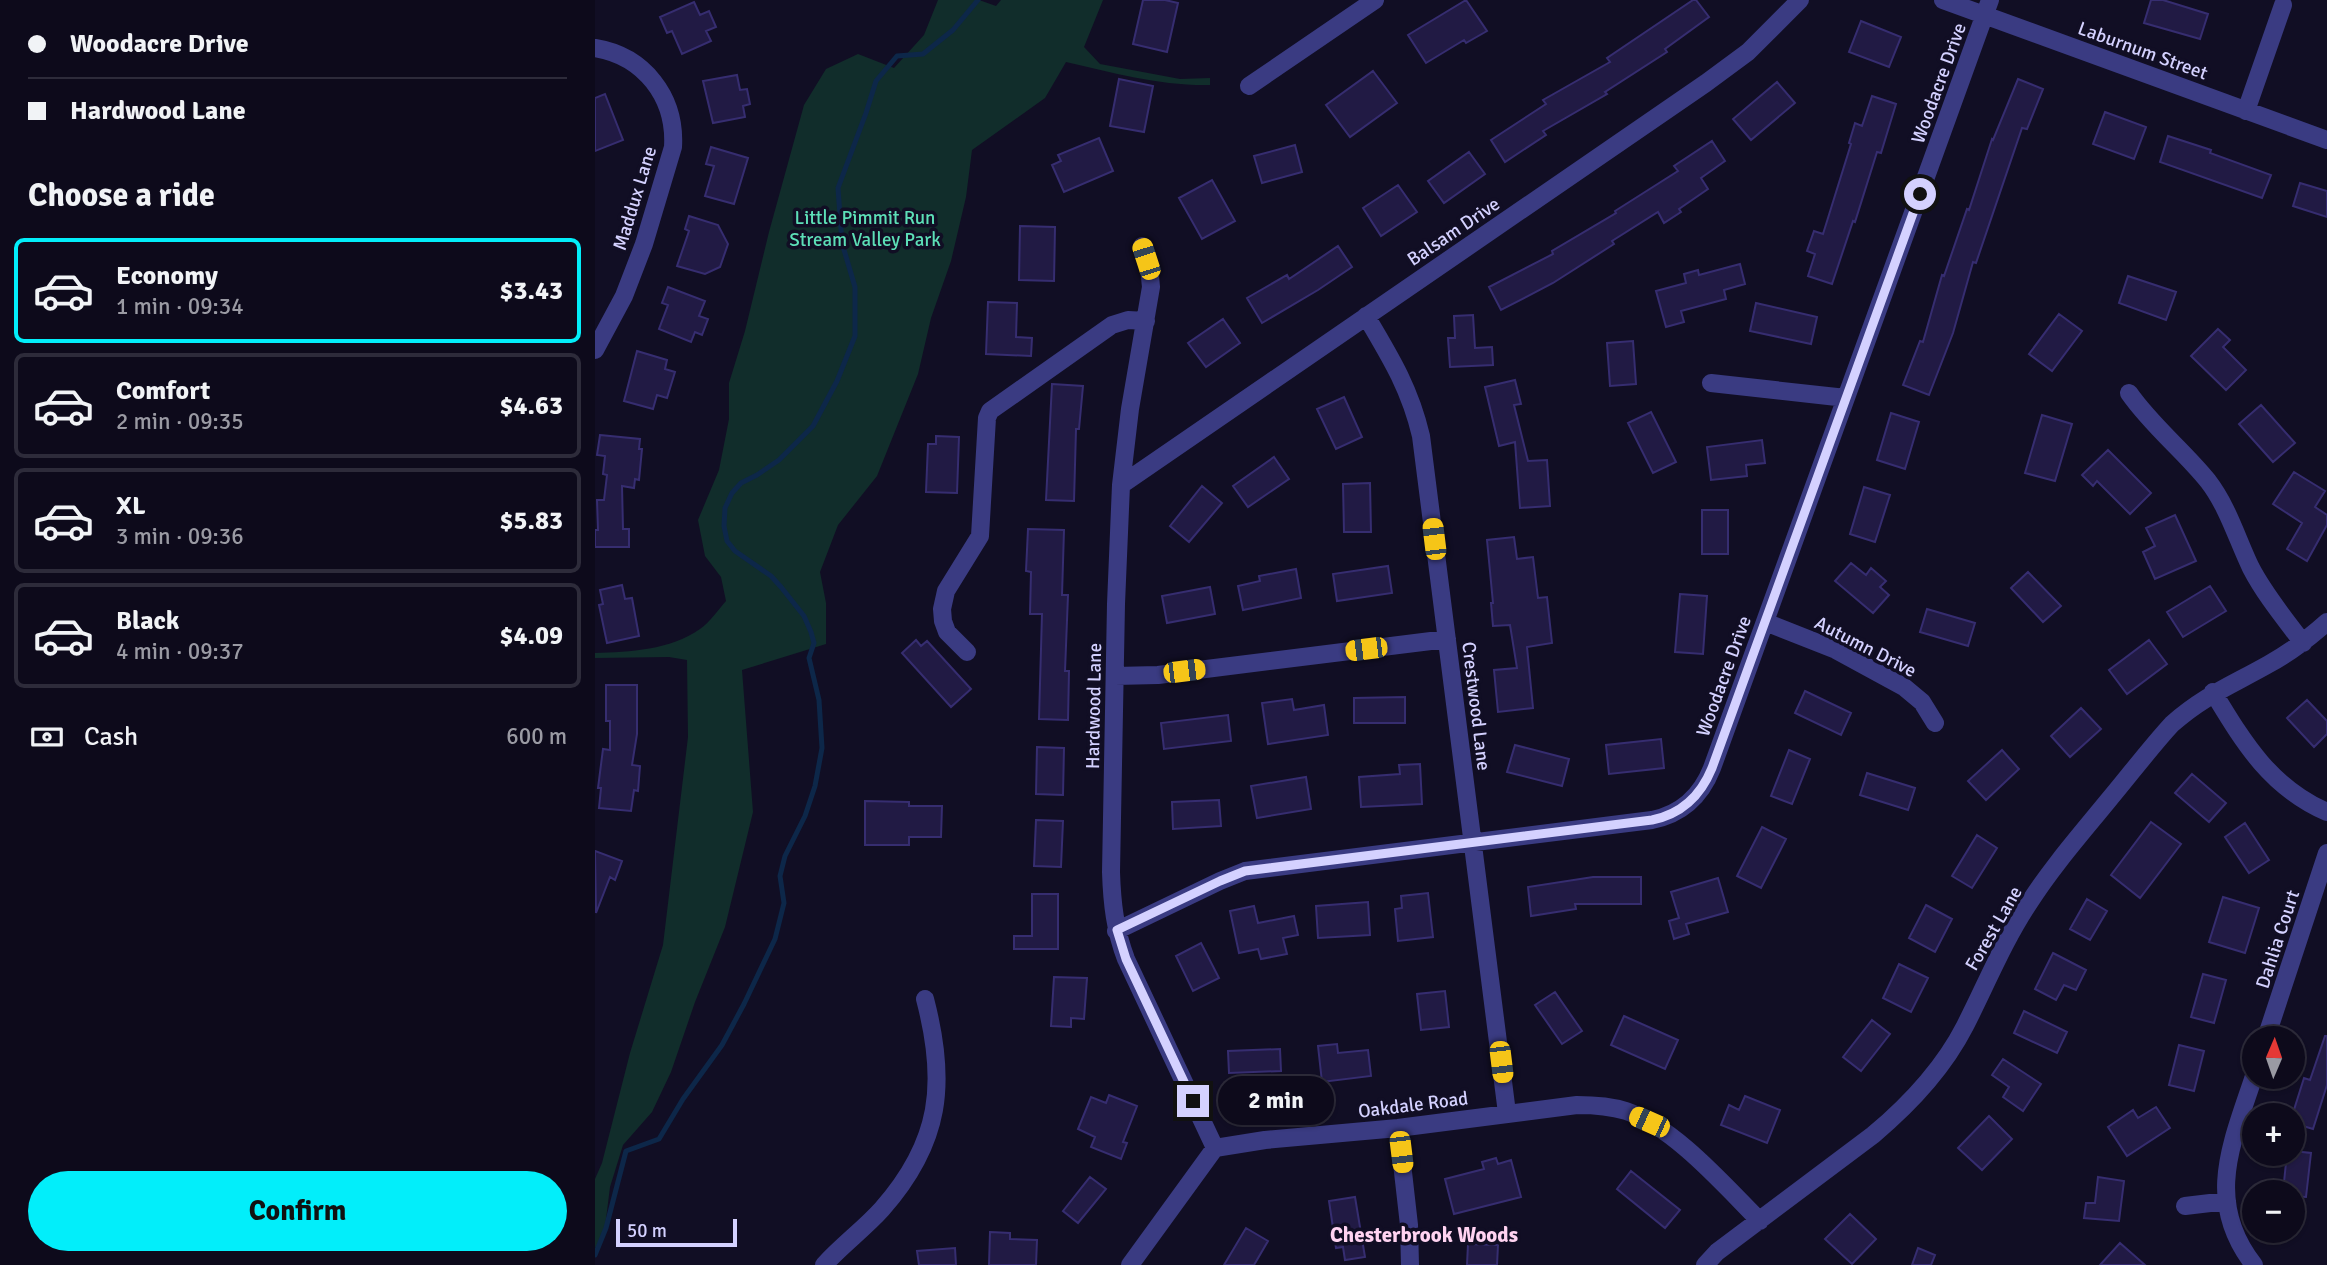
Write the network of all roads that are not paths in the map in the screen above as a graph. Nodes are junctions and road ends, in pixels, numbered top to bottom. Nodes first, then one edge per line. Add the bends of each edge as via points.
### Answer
1 (1375, 0) edge
2 (1800, 0) edge
3 (1944, 0) edge
4 (2283, 5) dead end
5 (1987, 7) edge
6 (595, 47) edge
7 (1249, 86) dead end
8 (2246, 111) junction
9 (2327, 139) edge
10 (1142, 246) dead end
11 (1366, 316) junction
12 (1146, 321) junction
13 (595, 350) edge
14 (1711, 383) dead end
15 (2129, 393) dead end
16 (1846, 398) junction
17 (1121, 485) junction
18 (1765, 622) junction
19 (2327, 622) edge
20 (1447, 639) junction
21 (2303, 643) junction
22 (967, 653) dead end
23 (1115, 676) junction
24 (2213, 692) junction
25 (1935, 723) dead end
26 (2327, 812) edge
27 (1474, 843) junction
28 (2327, 853) edge
29 (1117, 930) junction
30 (925, 999) dead end
31 (2270, 1026) edge
32 (2250, 1089) edge
33 (1507, 1114) junction
34 (1398, 1128) junction
35 (1215, 1148) junction
36 (2227, 1201) junction
37 (2185, 1206) dead end
38 (1760, 1221) junction
39 (824, 1265) edge
40 (1130, 1265) edge
41 (1410, 1265) edge
42 (1705, 1265) edge
43 (2254, 1265) edge

1 - 7 street
2 - 11 street, Balsam Drive via 1728,67
3 - 5 street, Laburnum Street
4 - 8 street
5 - 8 street, Laburnum Street
5 - 16 street, Woodacre Drive
6 - 13 street, Maddux Lane via 631,60 647,73 670,112 673,134 644,244 624,296
8 - 9 street, Laburnum Street
10 - 12 street, Hardwood Lane via 1151,287
11 - 17 street, Balsam Drive
11 - 20 street, Crestwood Lane via 1401,376 1416,414
12 - 17 street, Hardwood Lane
12 - 22 street via 1112,325 990,411 980,536 946,591 941,609 947,632
14 - 16 street
15 - 21 street via 2207,480 2269,598
16 - 18 street, Woodacre Drive
17 - 23 street, Hardwood Lane
18 - 25 street, Autumn Drive via 1836,650 1904,687 1922,702
18 - 27 street, Woodacre Drive via 1712,768 1689,803 1652,820
19 - 21 street, Forest Lane
20 - 23 street via 1158,675
20 - 27 street, Crestwood Lane
21 - 24 street, Forest Lane
23 - 29 street, Hardwood Lane via 1111,872
24 - 26 street via 2251,753 2271,775
24 - 38 street, Forest Lane via 2172,724 2061,859 2029,903 1965,1027 1924,1087 1873,1135
27 - 29 street, Woodacre Drive via 1245,871
27 - 33 street, Crestwood Lane
28 - 31 street, Dahlia Court
29 - 35 street, Hardwood Lane via 1126,959
30 - 39 street via 938,1084 926,1140 895,1193
32 - 36 street via 2228,1156
33 - 34 street, Oakdale Road
33 - 38 street, Oakdale Road via 1577,1105 1626,1111 1669,1135
34 - 35 street, Oakdale Road
34 - 41 street
35 - 40 street
36 - 37 street
36 - 43 street via 2236,1235
38 - 42 street, Forest Lane

